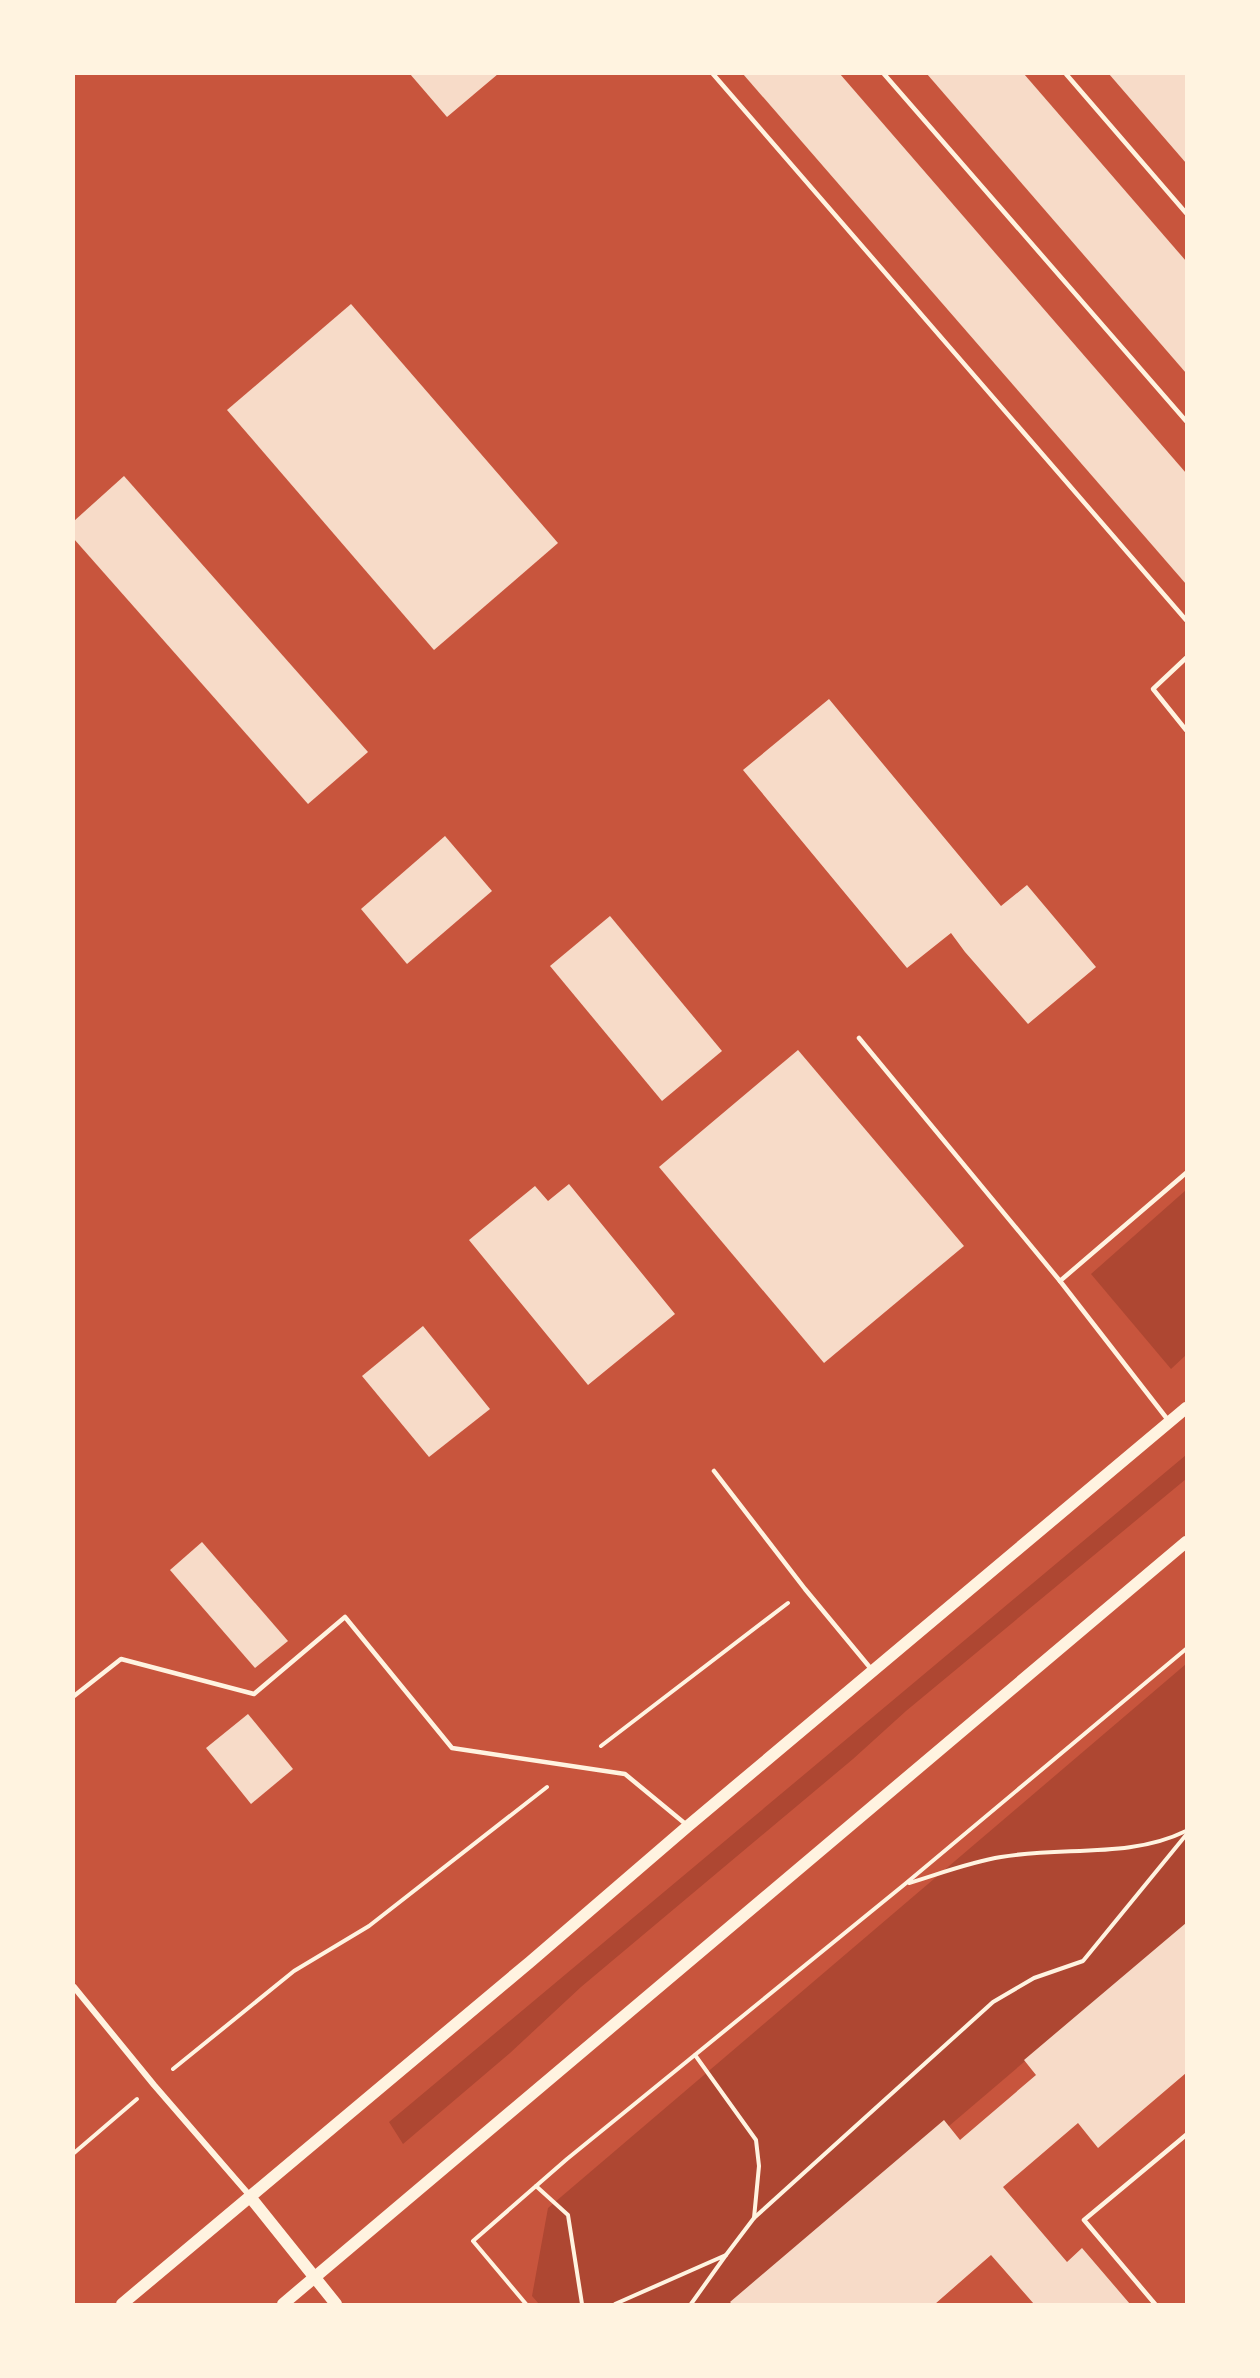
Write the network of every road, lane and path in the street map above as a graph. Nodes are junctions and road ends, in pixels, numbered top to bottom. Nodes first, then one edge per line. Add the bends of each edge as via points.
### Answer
1 (713, 74) edge
2 (884, 74) edge
3 (1066, 74) edge
4 (1186, 213) edge
5 (1186, 421) edge
6 (1186, 620) edge
7 (1186, 658) edge
8 (1186, 730) edge
9 (859, 1038) dead end
10 (1186, 1173) edge
11 (1060, 1281) junction
12 (1186, 1408) edge
13 (1170, 1422) junction
14 (714, 1471) dead end
15 (1186, 1542) edge
16 (805, 1589) junction
17 (1186, 1649) edge
18 (873, 1672) junction
19 (74, 1696) edge
20 (574, 1767) junction
21 (688, 1826) junction
22 (1186, 1831) edge
23 (1186, 1836) edge
24 (905, 1884) junction
25 (74, 1987) edge
26 (695, 2055) junction
27 (154, 2085) junction
28 (1186, 2135) edge
29 (74, 2153) edge
30 (536, 2186) junction
31 (251, 2198) junction
32 (754, 2218) junction
33 (726, 2255) junction
34 (314, 2279) junction
35 (122, 2304) edge
36 (283, 2304) edge
37 (336, 2304) edge
38 (526, 2304) edge
39 (582, 2304) edge
40 (615, 2304) edge
41 (691, 2304) edge
42 (1155, 2304) edge

1 - 6 lane
2 - 5 lane
3 - 4 lane
7 - 8 lane via 1153,689
9 - 11 lane
10 - 11 lane
11 - 13 lane
12 - 13 main road
13 - 18 main road
14 - 16 lane
15 - 34 main road
16 - 18 lane
16 - 20 path
17 - 24 path
18 - 21 main road
19 - 20 lane via 121,1659 254,1694 345,1617 452,1748
20 - 21 lane via 625,1774
20 - 27 path via 369,1926 294,1971
21 - 31 main road
22 - 24 path via 1124,1848 1002,1857
23 - 32 path via 1083,1961 1034,1978 993,2002
24 - 26 path
25 - 27 street
26 - 30 path
26 - 32 path via 756,2140 759,2166
27 - 29 path
27 - 31 street
28 - 42 lane via 1084,2220
30 - 38 path via 473,2241
30 - 39 path via 568,2215
31 - 34 main road
31 - 35 main road
32 - 33 path
33 - 40 path
33 - 41 path
34 - 36 main road
34 - 37 main road

